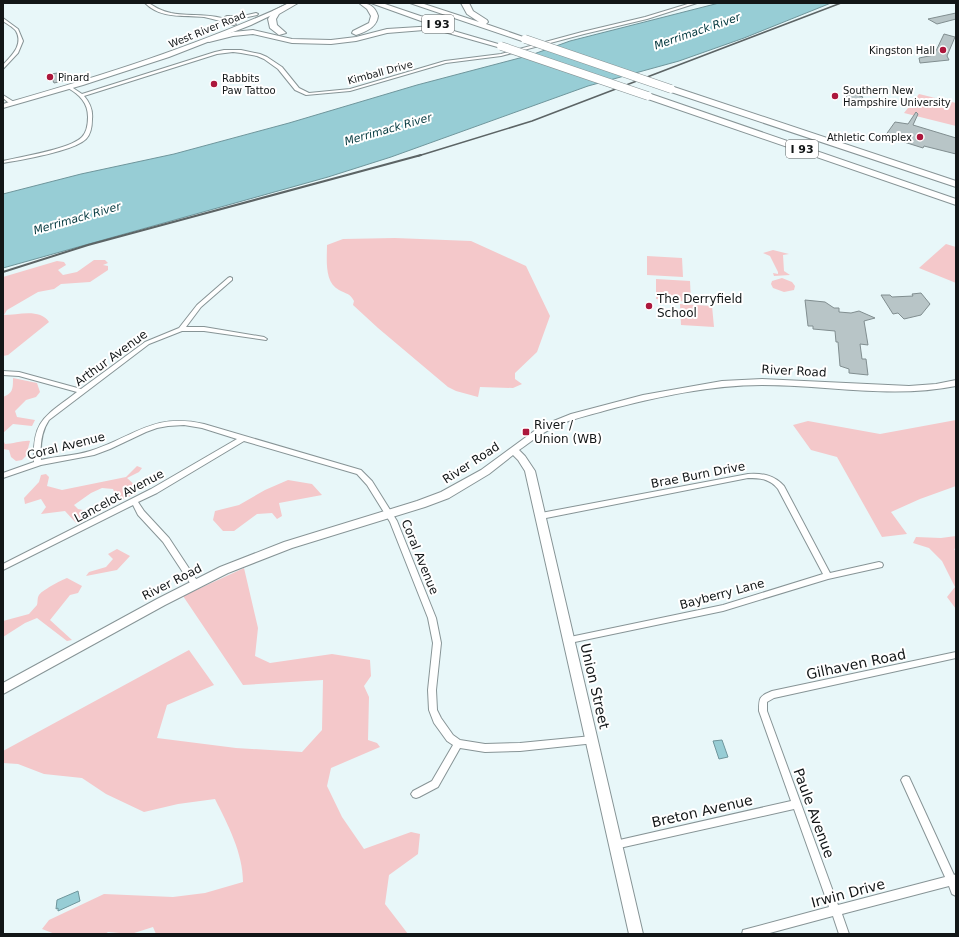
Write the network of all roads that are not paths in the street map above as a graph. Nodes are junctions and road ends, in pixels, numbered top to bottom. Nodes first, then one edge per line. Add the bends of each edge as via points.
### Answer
1 (147, 3) edge
2 (281, 3) edge
3 (294, 3) edge
4 (363, 3) edge
5 (376, 3) edge
6 (414, 3) edge
7 (465, 3) edge
8 (695, 3) edge
9 (256, 14) junction
10 (200, 16) junction
11 (227, 17) junction
12 (3, 19) edge
13 (241, 24) junction
14 (262, 33) junction
15 (282, 33) junction
16 (509, 34) junction
17 (209, 40) junction
18 (501, 46) junction
19 (148, 61) junction
20 (3, 68) edge
21 (81, 84) junction
22 (70, 87) junction
23 (83, 95) junction
24 (3, 96) edge
25 (12, 103) junction
26 (3, 106) edge
27 (3, 162) edge
28 (956, 184) edge
29 (956, 202) edge
30 (230, 279) dead end
31 (181, 329) junction
32 (264, 339) dead end
33 (3, 373) edge
34 (956, 383) edge
35 (82, 392) junction
36 (242, 439) junction
37 (513, 450) junction
38 (38, 464) junction
39 (3, 476) edge
40 (134, 501) junction
41 (388, 514) junction
42 (541, 516) junction
43 (878, 565) dead end
44 (3, 567) edge
45 (828, 576) junction
46 (195, 584) junction
47 (570, 640) junction
48 (956, 655) edge
49 (3, 689) edge
50 (763, 700) joint
51 (592, 740) junction
52 (458, 744) junction
53 (906, 780) dead end
54 (416, 794) dead end
55 (796, 804) junction
56 (615, 845) junction
57 (953, 879) edge
58 (956, 891) edge
59 (835, 910) junction
60 (636, 934) edge
61 (747, 934) edge
62 (844, 934) edge

1 - 10 street via 155,10 166,13
2 - 9 street, West River Road
3 - 13 street, West River Road
3 - 15 highway via 276,13 272,19 273,26
4 - 15 highway via 375,14 375,20 372,25 360,31 321,38
5 - 18 highway, I 93
6 - 16 highway, I 93
7 - 16 highway via 478,19
8 - 23 street, Kimball Drive via 501,55 446,62 350,90 320,94 303,92 288,80 275,64 251,53 232,51
9 - 11 street
9 - 13 street, West River Road
10 - 11 street
10 - 13 street
11 - 13 street
12 - 20 street via 16,30 22,41 17,52
13 - 14 highway
13 - 15 highway
13 - 17 street, West River Road
13 - 19 street, West River Road
14 - 17 highway via 239,33
14 - 18 highway via 292,41 331,42 393,30 424,28 441,29
16 - 28 highway, I 93, bridge
17 - 19 street, West River Road
18 - 29 highway, I 93, bridge
19 - 21 street, West River Road
21 - 22 street, West River Road
21 - 23 street via 85,87
22 - 23 street
22 - 25 street, West River Road
23 - 27 street via 90,115 84,138 67,146
24 - 25 street
25 - 26 street, West River Road
30 - 31 street via 199,306
31 - 32 street, Arthur Avenue via 204,328
31 - 35 street, Arthur Avenue via 147,342
33 - 35 street via 19,374
34 - 37 street, River Road via 909,389 762,382 708,386 643,398 574,416 544,428
35 - 38 street, Arthur Avenue via 47,418 40,427 37,438
36 - 38 street, Coral Avenue via 197,425 169,422 146,428 109,448
36 - 40 street, Lancelot Avenue
36 - 41 street, Coral Avenue via 359,472 370,483
37 - 41 street, River Road via 486,472 461,487 422,504
37 - 42 street, Union Street via 530,471
38 - 39 street, Coral Avenue
40 - 44 street, Lancelot Avenue
40 - 46 street via 141,513 166,540
41 - 46 street, River Road via 260,555
41 - 52 street, Coral Avenue via 406,551 436,635 433,710 443,731
42 - 45 street, Brae Burn Drive via 748,476 769,477 781,488
42 - 47 street, Union Street
43 - 45 street, Bayberry Lane
45 - 47 street, Bayberry Lane via 723,608
46 - 49 street, River Road
47 - 51 street, Union Street
48 - 50 street, Gilhaven Road via 772,695
50 - 55 street, Paule Avenue via 763,711
51 - 52 street via 520,747 485,748
51 - 56 street, Union Street
52 - 54 street via 435,784
53 - 57 street
55 - 56 street, Breton Avenue
55 - 59 street, Paule Avenue
56 - 60 street, Union Street
57 - 58 street
57 - 59 street, Irwin Drive
59 - 61 street, Irwin Drive
59 - 62 street, Paule Avenue

